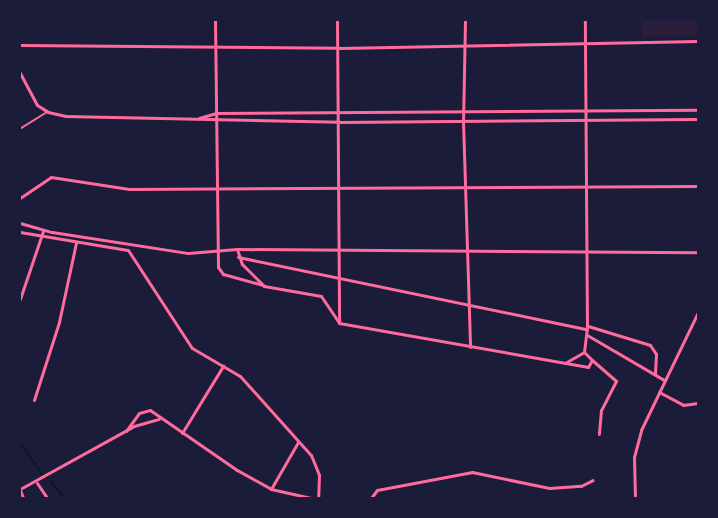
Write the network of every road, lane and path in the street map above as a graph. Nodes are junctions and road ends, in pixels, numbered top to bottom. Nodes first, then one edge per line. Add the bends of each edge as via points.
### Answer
1 (215, 20) edge
2 (337, 20) edge
3 (465, 20) edge
4 (585, 20) edge
5 (699, 41) edge
6 (585, 42) junction
7 (20, 45) edge
8 (464, 45) junction
9 (214, 47) junction
10 (339, 48) junction
11 (20, 73) edge
12 (699, 110) edge
13 (585, 111) junction
14 (48, 112) junction
15 (340, 112) junction
16 (463, 112) junction
17 (216, 113) junction
18 (198, 119) junction
19 (585, 119) junction
20 (699, 119) edge
21 (216, 120) junction
22 (463, 121) junction
23 (340, 122) junction
24 (20, 129) edge
25 (586, 185) junction
26 (214, 186) junction
27 (699, 186) edge
28 (466, 188) junction
29 (339, 190) junction
30 (20, 198) edge
31 (20, 223) edge
32 (43, 231) junction
33 (20, 232) edge
34 (41, 237) junction
35 (76, 243) junction
36 (237, 249) junction
37 (339, 251) junction
38 (586, 251) junction
39 (216, 252) junction
40 (699, 252) edge
41 (468, 253) junction
42 (238, 257) junction
43 (338, 279) junction
44 (264, 286) junction
45 (20, 299) edge
46 (470, 306) junction
47 (699, 312) edge
48 (339, 323) junction
49 (587, 328) junction
50 (587, 334) junction
51 (470, 347) junction
52 (584, 352) junction
53 (592, 360) junction
54 (564, 364) junction
55 (223, 366) junction
56 (655, 374) junction
57 (664, 380) junction
58 (659, 392) junction
59 (34, 400) dead end
60 (699, 403) edge
61 (161, 419) junction
62 (126, 431) junction
63 (182, 433) junction
64 (599, 434) dead end
65 (298, 442) junction
66 (593, 480) dead end
67 (37, 483) junction
68 (271, 489) junction
69 (20, 490) edge
70 (23, 498) edge
71 (47, 498) edge
72 (311, 498) edge
73 (318, 498) edge
74 (371, 498) edge
75 (635, 498) edge

1 - 9 street
2 - 10 street
3 - 8 street
4 - 6 street
5 - 6 street
6 - 8 street
6 - 13 street
7 - 9 street
8 - 10 street
8 - 16 street
9 - 10 street
9 - 17 street
10 - 15 street
11 - 14 street via 37,105
12 - 13 street
13 - 16 street
13 - 19 street
14 - 18 street
14 - 24 lane
15 - 16 street
15 - 17 street
15 - 23 street
16 - 22 street
17 - 18 street
17 - 21 street
18 - 21 street
19 - 20 street
19 - 22 street
19 - 25 street
21 - 23 street
21 - 26 street
22 - 23 street
22 - 28 street
23 - 29 street
25 - 27 street
25 - 28 street
25 - 38 street
26 - 29 street
26 - 30 street via 114,188 51,177
26 - 39 street
28 - 29 street
28 - 41 street
29 - 37 street
31 - 32 street
32 - 34 street
32 - 39 street via 188,253
33 - 34 street
34 - 35 street
34 - 45 street
35 - 55 street via 128,250 180,333 200,355
35 - 59 street via 59,322
36 - 37 street
36 - 39 street
36 - 42 street
37 - 41 street
37 - 43 street
38 - 40 street
38 - 41 street
38 - 49 street
39 - 44 street via 223,274
41 - 46 street
42 - 43 street
42 - 44 street
43 - 46 street
43 - 48 street
44 - 48 street via 321,296
46 - 49 street
46 - 51 street
47 - 57 street
48 - 51 street
49 - 50 street
49 - 56 street via 650,345 656,354
50 - 52 street
50 - 56 street
51 - 54 street
52 - 53 street
52 - 54 street
53 - 54 street via 584,368
53 - 64 street via 616,381 601,410
55 - 63 street
55 - 65 street via 247,383
56 - 57 street
57 - 58 street
58 - 60 street via 683,405
58 - 75 street via 637,443
61 - 62 street via 148,420
61 - 62 street via 146,410
61 - 63 street
62 - 67 street
63 - 68 street
65 - 68 street
65 - 73 street via 317,465
66 - 74 street via 582,486 549,488 472,471 377,490
67 - 69 street
67 - 71 street
68 - 72 street
69 - 70 street

